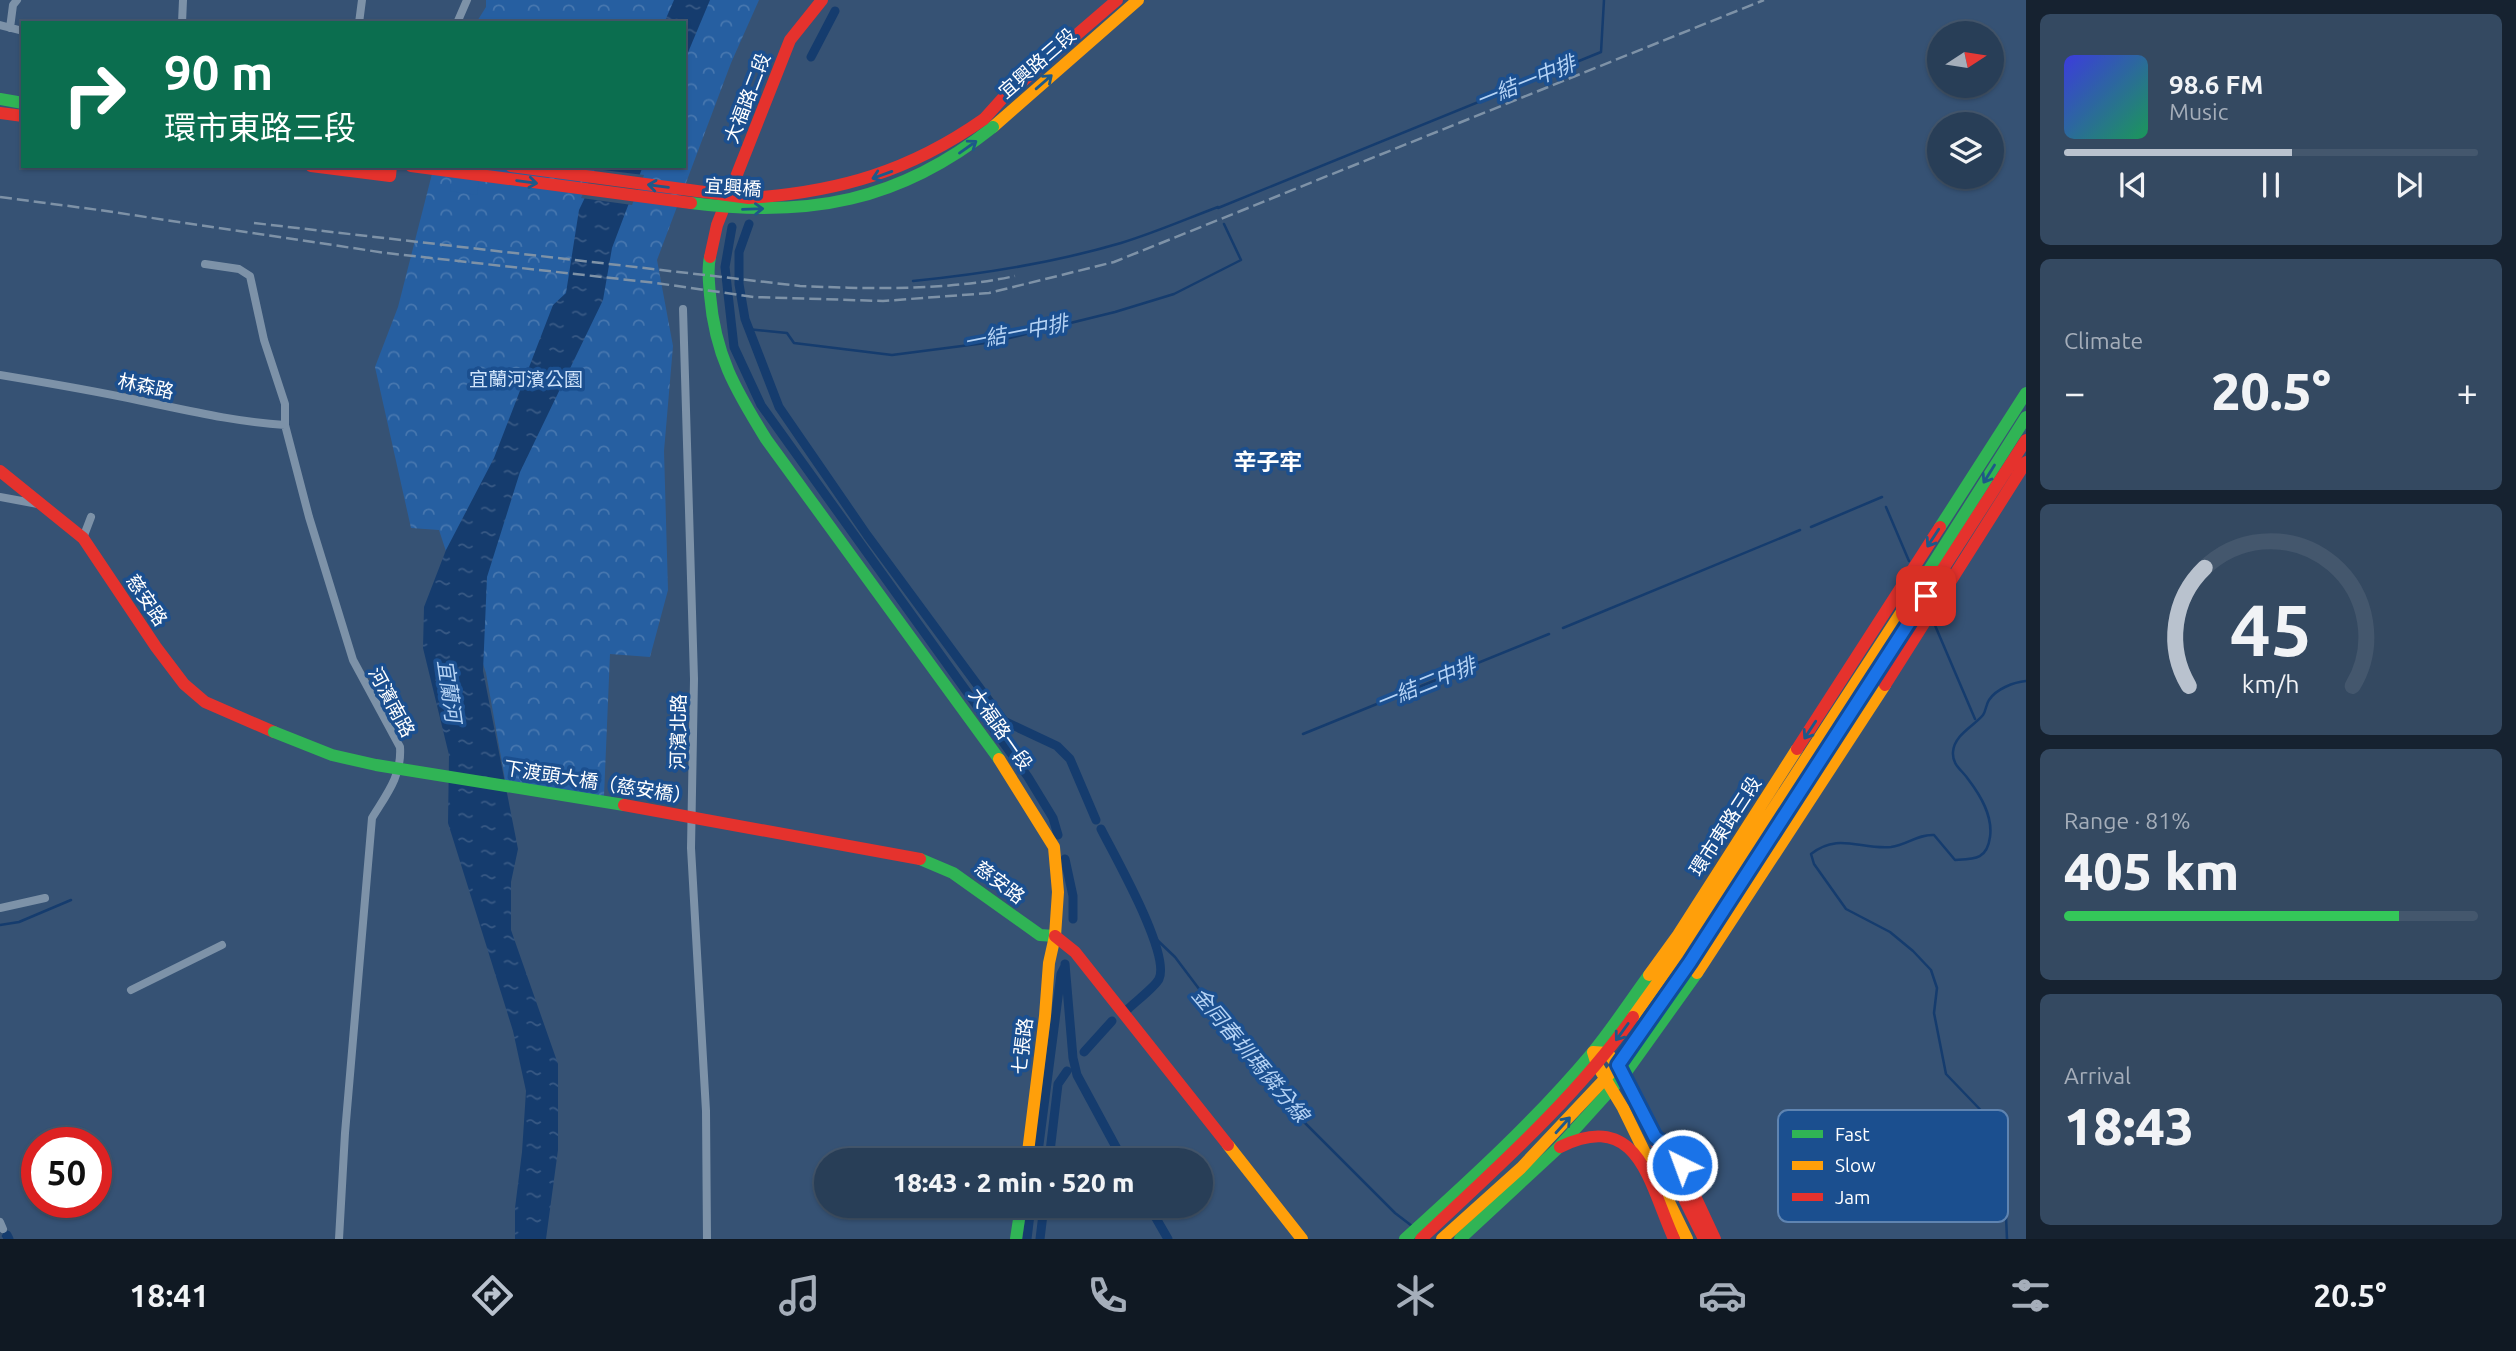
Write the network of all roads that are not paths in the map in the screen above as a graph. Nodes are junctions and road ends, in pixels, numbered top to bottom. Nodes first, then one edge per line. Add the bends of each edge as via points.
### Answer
1 (16, 0) edge
2 (183, 0) edge
3 (362, 0) edge
4 (467, 0) edge
5 (822, 0) edge
6 (1117, 0) edge
7 (1138, 0) edge
8 (182, 21) edge
9 (359, 21) edge
10 (458, 21) edge
11 (0, 25) edge
12 (10, 28) junction
13 (21, 31) edge
14 (0, 99) edge
15 (21, 103) edge
16 (0, 113) edge
17 (21, 116) edge
18 (988, 123) junction
19 (342, 168) edge
20 (391, 168) edge
21 (426, 168) edge
22 (526, 168) edge
23 (372, 170) edge
24 (720, 218) joint
25 (205, 264) dead end
26 (683, 309) dead end
27 (0, 374) edge
28 (2026, 393) edge
29 (2026, 417) edge
30 (285, 425) junction
31 (2026, 440) edge
32 (2026, 462) edge
33 (0, 471) edge
34 (0, 497) edge
35 (44, 505) junction
36 (91, 517) dead end
37 (83, 538) junction
38 (274, 732) joint
39 (920, 859) joint
40 (45, 898) dead end
41 (0, 908) edge
42 (1055, 936) junction
43 (222, 945) dead end
44 (131, 990) dead end
45 (1607, 1053) junction
46 (1595, 1058) junction
47 (1621, 1070) junction
48 (1606, 1077) junction
49 (1613, 1089) junction
50 (1655, 1137) junction
51 (1624, 1142) junction
52 (1642, 1147) junction
53 (1028, 1148) edge
54 (1557, 1149) junction
55 (1540, 1164) junction
56 (1498, 1189) junction
57 (1019, 1218) edge
58 (339, 1239) edge
59 (707, 1239) edge
60 (1016, 1239) edge
61 (1303, 1239) edge
62 (1405, 1239) edge
63 (1421, 1239) edge
64 (1442, 1239) edge
65 (1460, 1239) edge
66 (1674, 1239) edge
67 (1687, 1239) edge
68 (1704, 1239) edge
69 (1715, 1239) edge

1 - 12 street
2 - 8 street
3 - 9 street
4 - 10 street
5 - 24 main road, 大福路二段 via 790,40
6 - 18 main road, 宜興路三段 via 1002,99
18 -> 7 main road, 宜興路三段
11 - 12 street
12 - 13 street
14 - 15 main road
16 - 17 main road
21 -> 18 main road, 宜興橋, bridge via 738,209 790,209 837,202 901,183 946,162
18 -> 22 main road, 宜興橋, bridge via 877,177 788,196 750,198
19 - 23 main road
20 - 23 main road via 390,176
24 - 42 main road, 大福路一段 via 708,267 709,289 720,354 735,388 766,439 989,743 1041,822 1054,847
25 - 30 street, 河濱南路 via 250,276 264,341 285,404
26 - 59 street, 河濱北路 via 694,679 691,848 706,1111
27 - 30 street, 林森路 via 195,414
28 -> 46 main road, 環市東路三段
29 -> 45 main road, 環市東路三段 via 1691,936
30 - 58 street, 河濱南路 via 353,660 400,747 401,763 372,818
31 - 47 main road
32 - 47 main road via 1695,976
33 - 35 main road, 慈安路
34 - 35 street
35 - 37 main road, 慈安路
36 - 37 street
37 - 38 main road, 慈安路 via 184,684 205,702
38 - 39 main road, 下渡頭大橋（慈安橋）, bridge via 332,755 376,765
39 - 42 main road, 慈安路 via 956,873 1040,935
40 - 41 street
42 - 53 main road, 七張路
42 - 61 main road via 1075,952
43 - 44 street
45 - 46 main road
45 - 47 main road
46 - 48 main road
46 - 62 main road, 環市東路三段
46 - 63 main road, 環市東路三段 via 1503,1163
47 - 48 main road
47 - 49 main road
47 - 50 main road
48 - 49 main road
56 -> 48 main road
49 - 52 main road
49 - 54 main road
50 - 68 main road
50 - 69 main road via 1675,1153
51 - 52 main road
51 - 54 main road via 1595,1135
51 - 66 main road via 1639,1159
52 - 67 main road
54 - 55 main road
55 - 56 main road
55 - 65 main road
56 - 64 main road
57 - 60 main road

